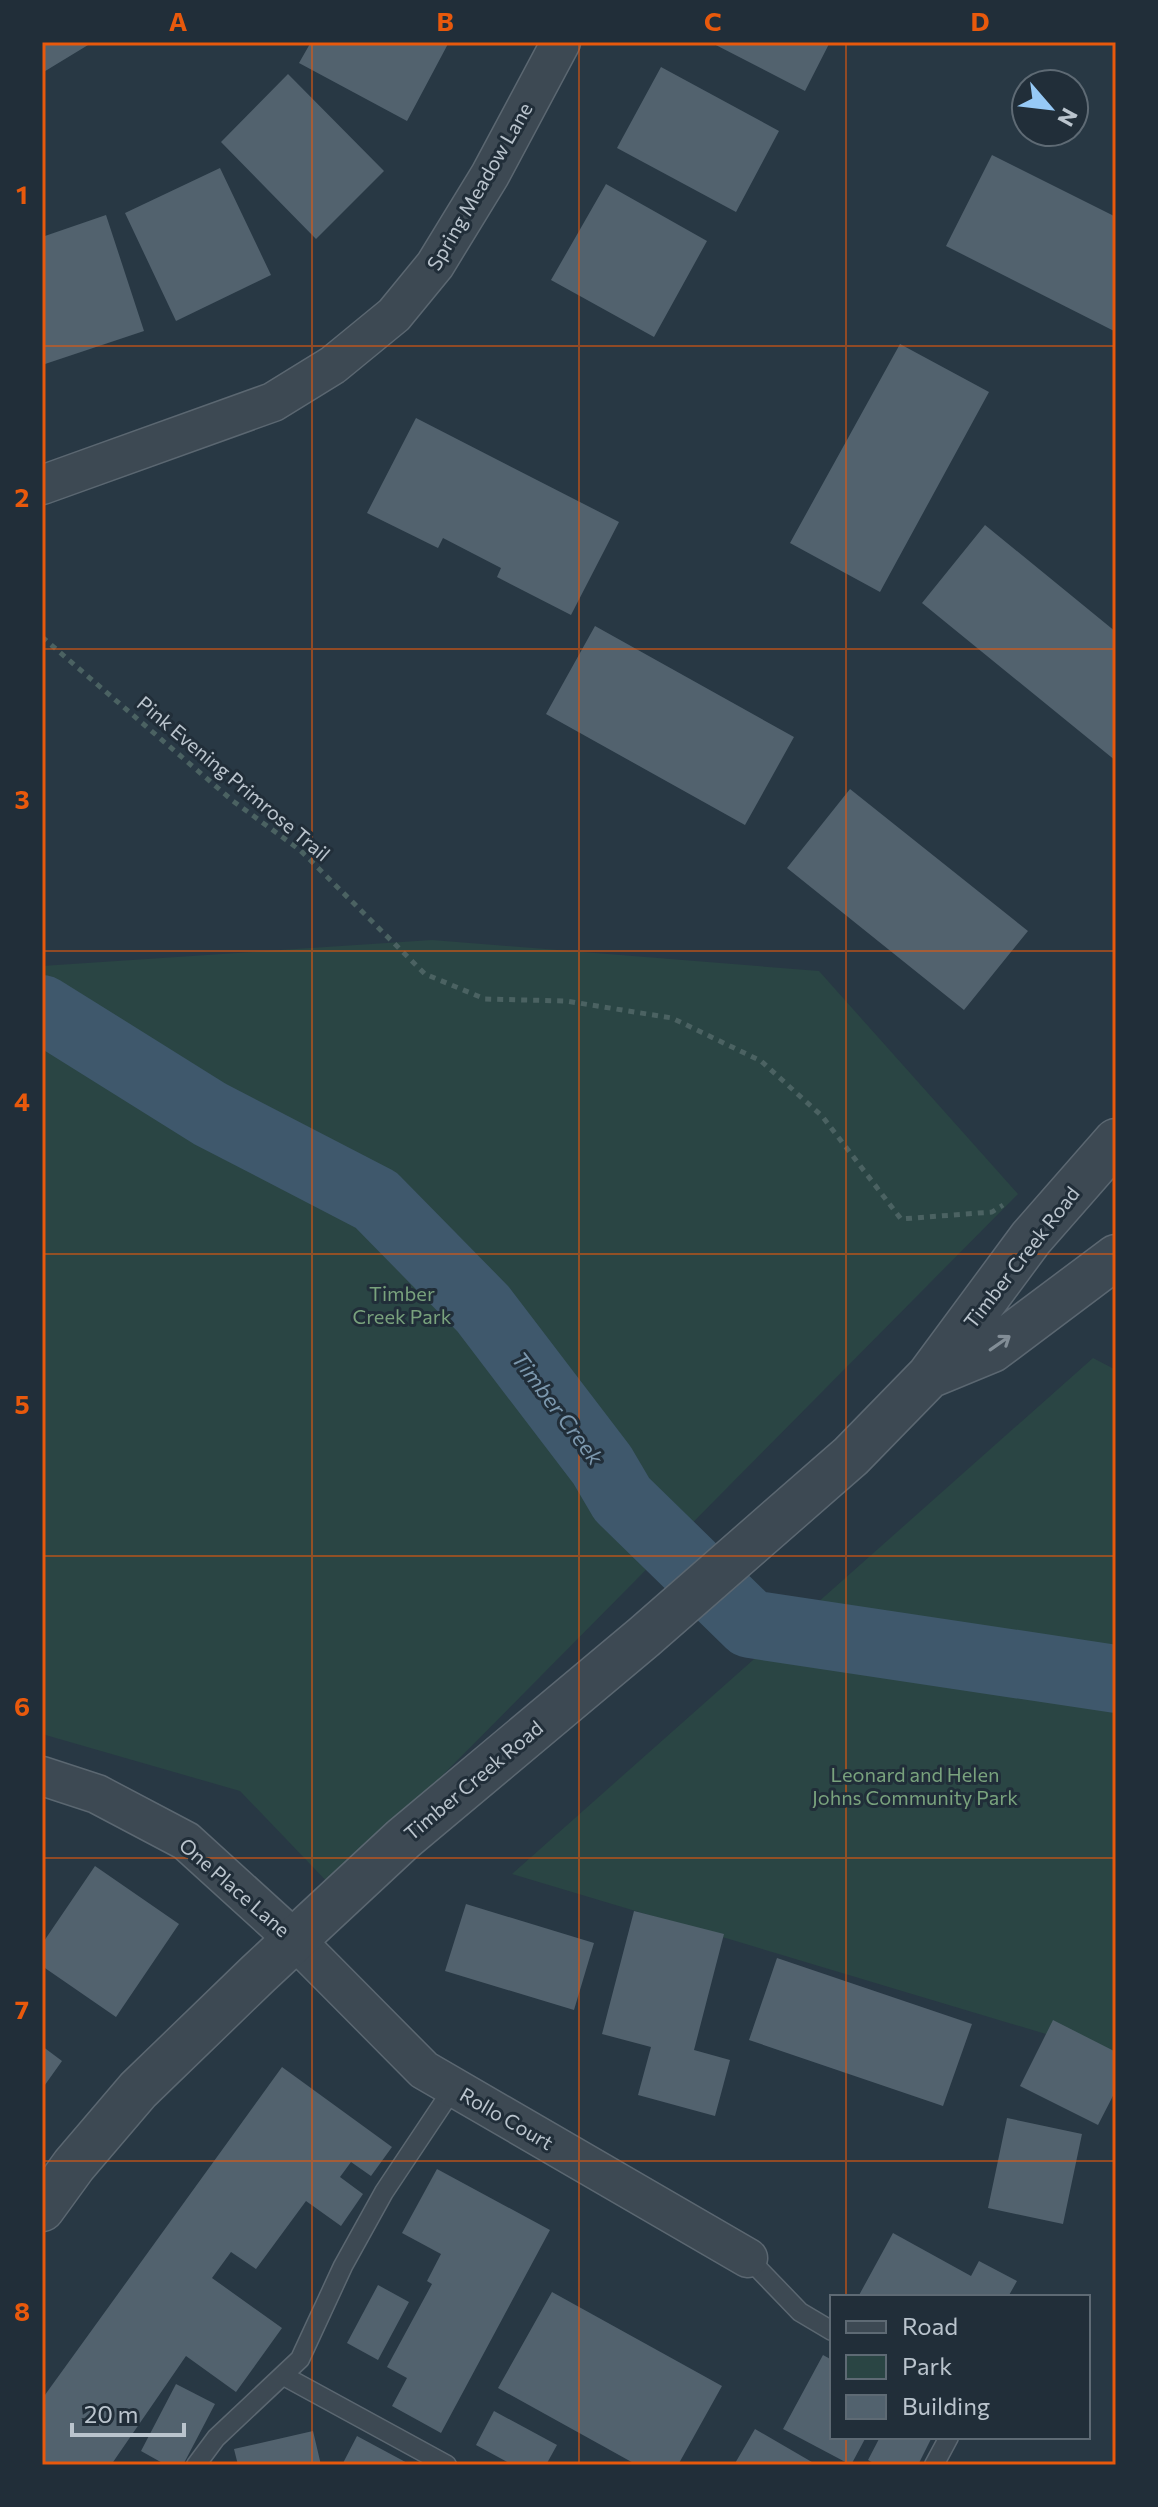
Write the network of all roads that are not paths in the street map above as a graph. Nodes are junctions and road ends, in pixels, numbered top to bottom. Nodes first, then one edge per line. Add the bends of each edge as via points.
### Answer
1 (561, 42) edge
2 (42, 485) edge
3 (1116, 1141) edge
4 (1116, 1257) edge
5 (929, 1376) junction
6 (42, 1776) edge
7 (296, 1941) junction
8 (454, 2087) junction
9 (42, 2209) edge
10 (748, 2258) joint
11 (830, 2330) edge
12 (284, 2376) junction
13 (948, 2439) edge
14 (196, 2465) edge
15 (447, 2465) edge
16 (934, 2465) edge

1 - 2 street, Spring Meadow Lane via 435,265 394,315 333,365 273,402
3 - 5 street, Timber Creek Road via 1031,1238
5 -> 4 street, Timber Creek Road via 992,1350
5 - 7 street, Timber Creek Road via 851,1456 403,1839
6 - 7 street, One Place Lane via 97,1794 186,1841
7 - 8 street, Rollo Court via 424,2070
7 - 9 street, Timber Creek Road via 138,2090
8 - 10 street, Rollo Court
8 - 12 lane via 384,2192 300,2359
10 - 11 lane via 800,2312
12 - 14 lane via 216,2438
12 - 15 lane
13 - 16 lane

